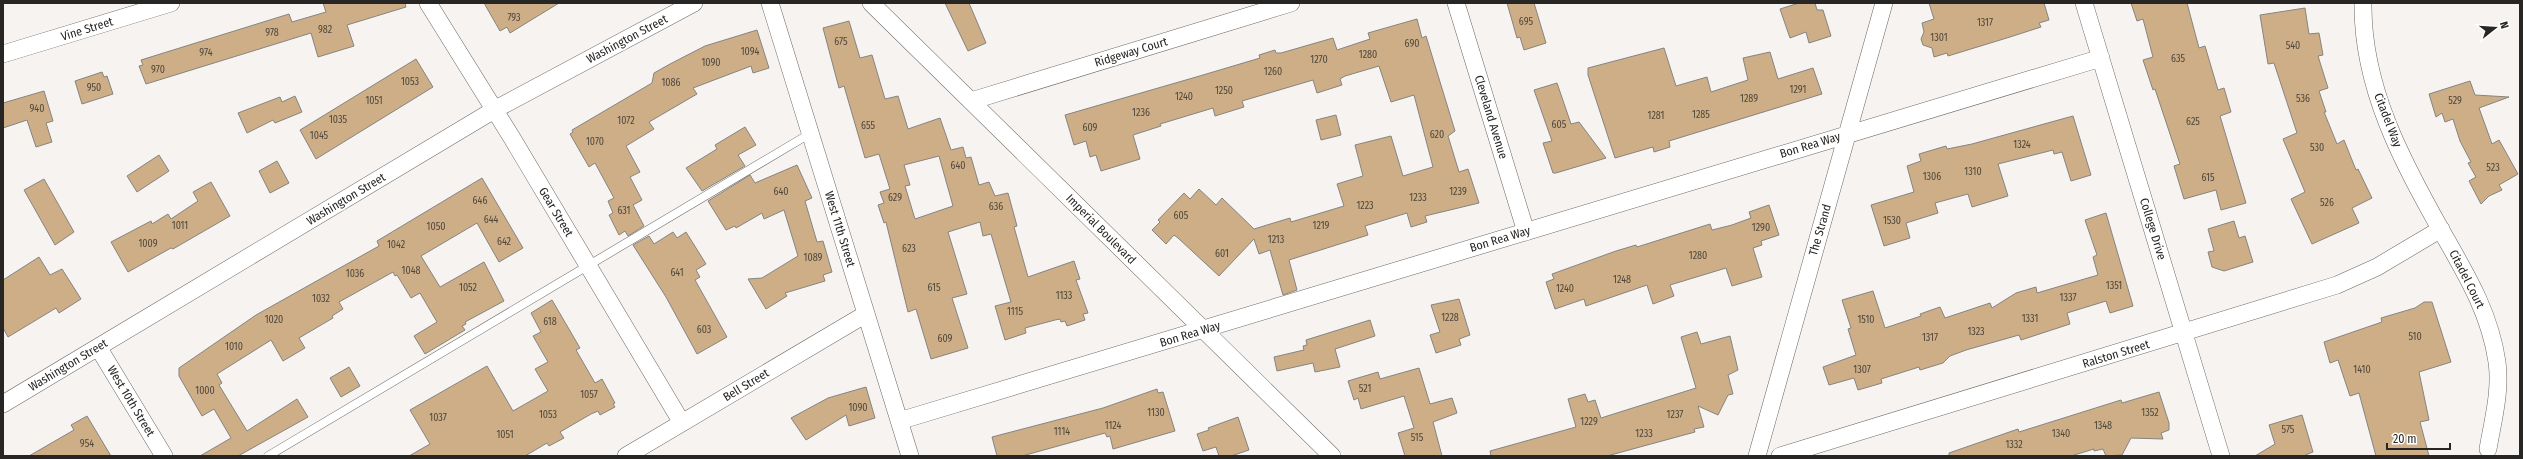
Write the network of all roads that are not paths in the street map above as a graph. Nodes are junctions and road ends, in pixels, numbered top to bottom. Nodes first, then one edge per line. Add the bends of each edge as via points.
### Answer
1 (171, 3) edge
2 (428, 3) edge
3 (694, 3) edge
4 (770, 3) edge
5 (871, 3) edge
6 (1291, 3) edge
7 (1456, 3) edge
8 (1884, 3) edge
9 (2084, 3) edge
10 (2363, 3) edge
11 (142, 7) edge
12 (3, 54) edge
13 (2101, 58) junction
14 (971, 101) junction
15 (494, 110) junction
16 (811, 133) junction
17 (1847, 134) junction
18 (2441, 229) junction
19 (1526, 232) junction
20 (589, 266) junction
21 (866, 314) junction
22 (1204, 330) junction
23 (2184, 334) junction
24 (98, 347) junction
25 (3, 404) edge
26 (899, 421) junction
27 (682, 423) junction
28 (2488, 449) dead end
29 (164, 456) edge
30 (268, 456) edge
31 (626, 456) edge
32 (910, 456) edge
33 (1332, 456) edge
34 (1757, 456) edge
35 (1780, 456) edge
36 (2221, 456) edge

1 - 11 street, Vine Street
2 - 15 street, Gear Street
3 - 15 street, Washington Street
4 - 16 street, West 11th Street
5 - 14 street, Imperial Boulevard
6 - 14 street, Ridgeway Court
7 - 19 street, Cleveland Avenue
8 - 17 street, The Strand
9 - 13 street, College Drive
10 - 18 street, Citadel Way via 2369,65 2384,116 2408,171
11 - 12 street, Vine Street
13 - 17 street, Bon Rea Way
13 - 23 street, College Drive
14 - 22 street, Imperial Boulevard
15 - 20 street, Gear Street
15 - 24 street, Washington Street
16 - 20 lane
16 - 21 street, West 11th Street
17 - 19 street, Bon Rea Way
17 - 34 street, The Strand
18 - 23 street, Ralston Street via 2354,278
18 - 28 street, Citadel Court via 2480,299 2491,330 2497,363 2498,394
19 - 22 street, Bon Rea Way
20 - 27 street, Gear Street
20 - 30 lane
21 - 26 street, West 11th Street
21 - 27 street, Bell Street
22 - 26 street, Bon Rea Way
22 - 33 street, Imperial Boulevard
23 - 35 street, Ralston Street
23 - 36 street, College Drive
24 - 25 street, Washington Street
24 - 29 street, West 10th Street
26 - 32 street, West 11th Street
27 - 31 street, Bell Street

